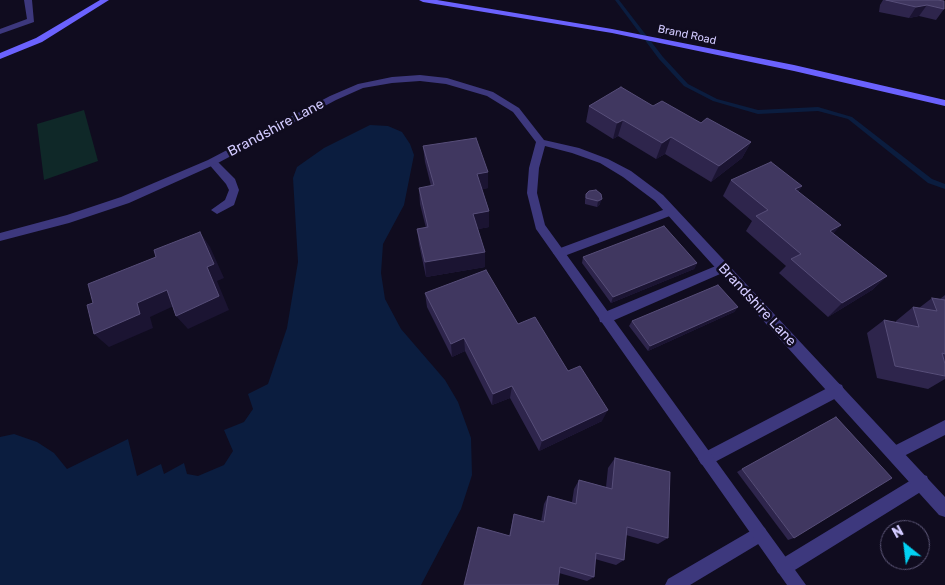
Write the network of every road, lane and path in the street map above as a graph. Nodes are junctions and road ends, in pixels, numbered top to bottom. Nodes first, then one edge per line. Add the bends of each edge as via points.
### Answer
1 (28, 0) edge
2 (105, 0) edge
3 (423, 0) edge
4 (0, 32) edge
5 (0, 56) edge
6 (945, 103) edge
7 (541, 142) junction
8 (212, 162) junction
9 (217, 210) dead end
10 (671, 211) junction
11 (0, 237) edge
12 (559, 253) junction
13 (722, 268) junction
14 (605, 318) junction
15 (837, 390) junction
16 (945, 427) edge
17 (895, 453) junction
18 (706, 459) junction
19 (921, 482) junction
20 (945, 508) edge
21 (759, 534) junction
22 (784, 566) junction
23 (674, 585) edge
24 (797, 585) edge

1 - 4 street via 31,20
2 - 5 main road via 39,40
3 - 6 main road, Brand Road via 612,31
7 - 8 street, Brandshire Lane via 516,110 490,94 447,81 420,78 361,86
7 - 10 street, Brandshire Lane via 604,161 634,179
7 - 12 street via 532,193 540,226
8 - 9 street via 231,182 234,190 230,202
8 - 11 street, Brandshire Lane via 124,200
10 - 12 street
10 - 13 street, Brandshire Lane
12 - 14 street
13 - 14 street
13 - 15 street, Brandshire Lane
14 - 18 street
15 - 17 street, Brandshire Lane
15 - 18 street
16 - 17 street
17 - 19 street, Brandshire Lane
18 - 21 street
19 - 20 street, Brandshire Lane
19 - 22 street
21 - 22 street
21 - 23 street
22 - 24 street

